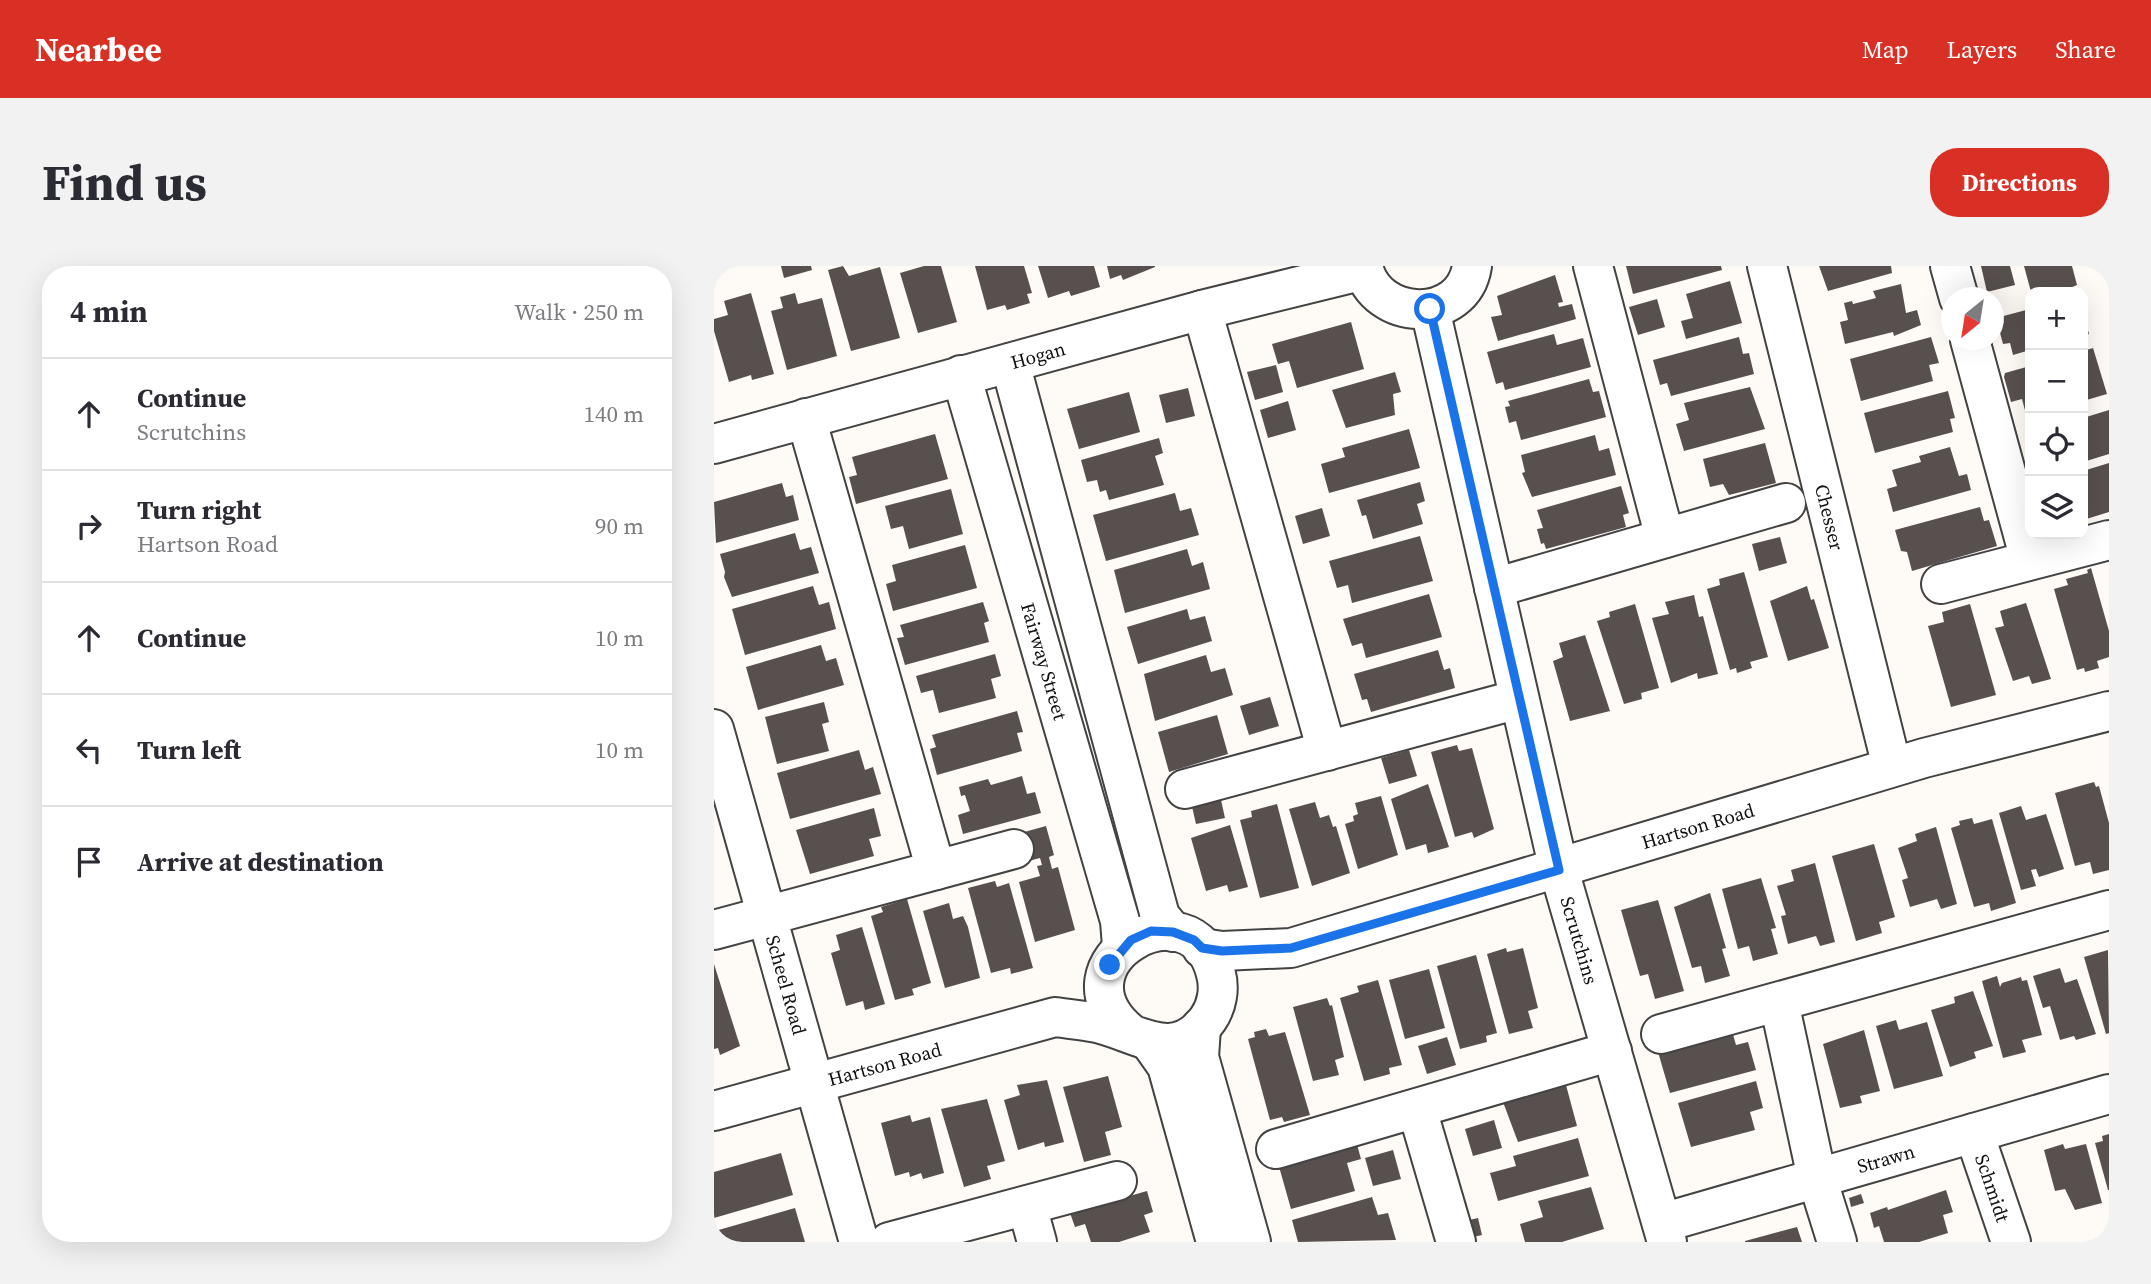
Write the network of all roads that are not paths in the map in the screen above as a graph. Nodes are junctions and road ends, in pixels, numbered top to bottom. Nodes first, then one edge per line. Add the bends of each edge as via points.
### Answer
1 (1472, 266) edge
2 (1593, 266) edge
3 (1766, 266) edge
4 (1950, 266) edge
5 (1364, 268) edge
6 (1956, 287) edge
7 (1430, 309) junction
8 (1202, 310) junction
9 (1973, 350) edge
10 (1010, 363) junction
11 (961, 375) junction
12 (806, 418) junction
13 (714, 444) edge
14 (1786, 503) dead end
15 (1665, 538) junction
16 (2109, 540) edge
17 (2031, 560) junction
18 (1941, 584) dead end
19 (1494, 588) junction
20 (1520, 699) junction
21 (2109, 711) edge
22 (714, 729) edge
23 (1327, 751) junction
24 (1892, 767) junction
25 (1185, 789) dead end
26 (1014, 849) dead end
27 (936, 870) junction
28 (1559, 870) junction
29 (2109, 910) edge
30 (767, 916) junction
31 (714, 930) edge
32 (1188, 940) junction
33 (1291, 948) junction
34 (1116, 956) junction
35 (1779, 1002) junction
36 (1209, 1013) junction
37 (1055, 1017) junction
38 (1661, 1034) dead end
39 (1140, 1038) junction
40 (1612, 1052) junction
41 (814, 1082) junction
42 (2109, 1094) edge
43 (1417, 1109) junction
44 (714, 1111) edge
45 (1973, 1133) junction
46 (1276, 1149) dead end
47 (1817, 1178) junction
48 (1117, 1181) dead end
49 (1032, 1224) edge
50 (1665, 1233) edge
51 (859, 1242) edge
52 (889, 1242) edge
53 (1216, 1242) edge
54 (1251, 1242) edge
55 (1456, 1242) edge
56 (1837, 1242) edge
57 (2011, 1242) edge

1 - 7 street via 1462,289 1448,302
2 - 15 street
3 - 24 street, Chesser
4 - 6 street
5 - 7 street via 1371,286 1390,302 1413,310
5 - 8 street, Hogan
7 - 19 street, Scrutchins
8 - 10 street, Hogan
8 - 23 street
9 - 17 street
10 - 11 street, Hogan
10 - 32 street via 1160,916
11 - 12 street, Hogan
11 - 34 street, Fairway Street via 1120,921
12 - 13 street, Hogan
12 - 27 street
14 - 15 street
15 - 19 street
16 - 17 street
17 - 18 street
19 - 20 street, Scrutchins
20 - 23 street
20 - 28 street, Scrutchins
21 - 24 street, Hartson Road
22 - 30 street, Scheel Road
23 - 25 street
24 - 28 street, Hartson Road
26 - 27 street
27 - 30 street
28 - 33 street, Hartson Road
28 - 40 street, Scrutchins
29 - 35 street
30 - 31 street
30 - 41 street, Scheel Road
32 - 33 street, Hartson Road via 1222,951
32 - 34 street via 1151,931
32 - 36 street via 1214,966
33 - 36 street, Hartson Road via 1234,981
34 - 37 street, Hartson Road
34 - 39 street via 1106,997 1115,1017
35 - 38 street
35 - 47 street
36 - 39 street via 1183,1039
36 - 54 street via 1199,1057
37 - 39 street, Hartson Road via 1097,1023
37 - 41 street, Hartson Road
39 - 53 street via 1167,1066
40 - 43 street
40 - 50 street, Scrutchins
41 - 44 street, Hartson Road
41 - 51 street, Scheel Road
42 - 45 street, Strawn
43 - 46 street
43 - 55 street
45 - 47 street, Strawn
45 - 57 street, Schmidt
47 - 50 street, Strawn
47 - 56 street
48 - 49 street
49 - 52 street

